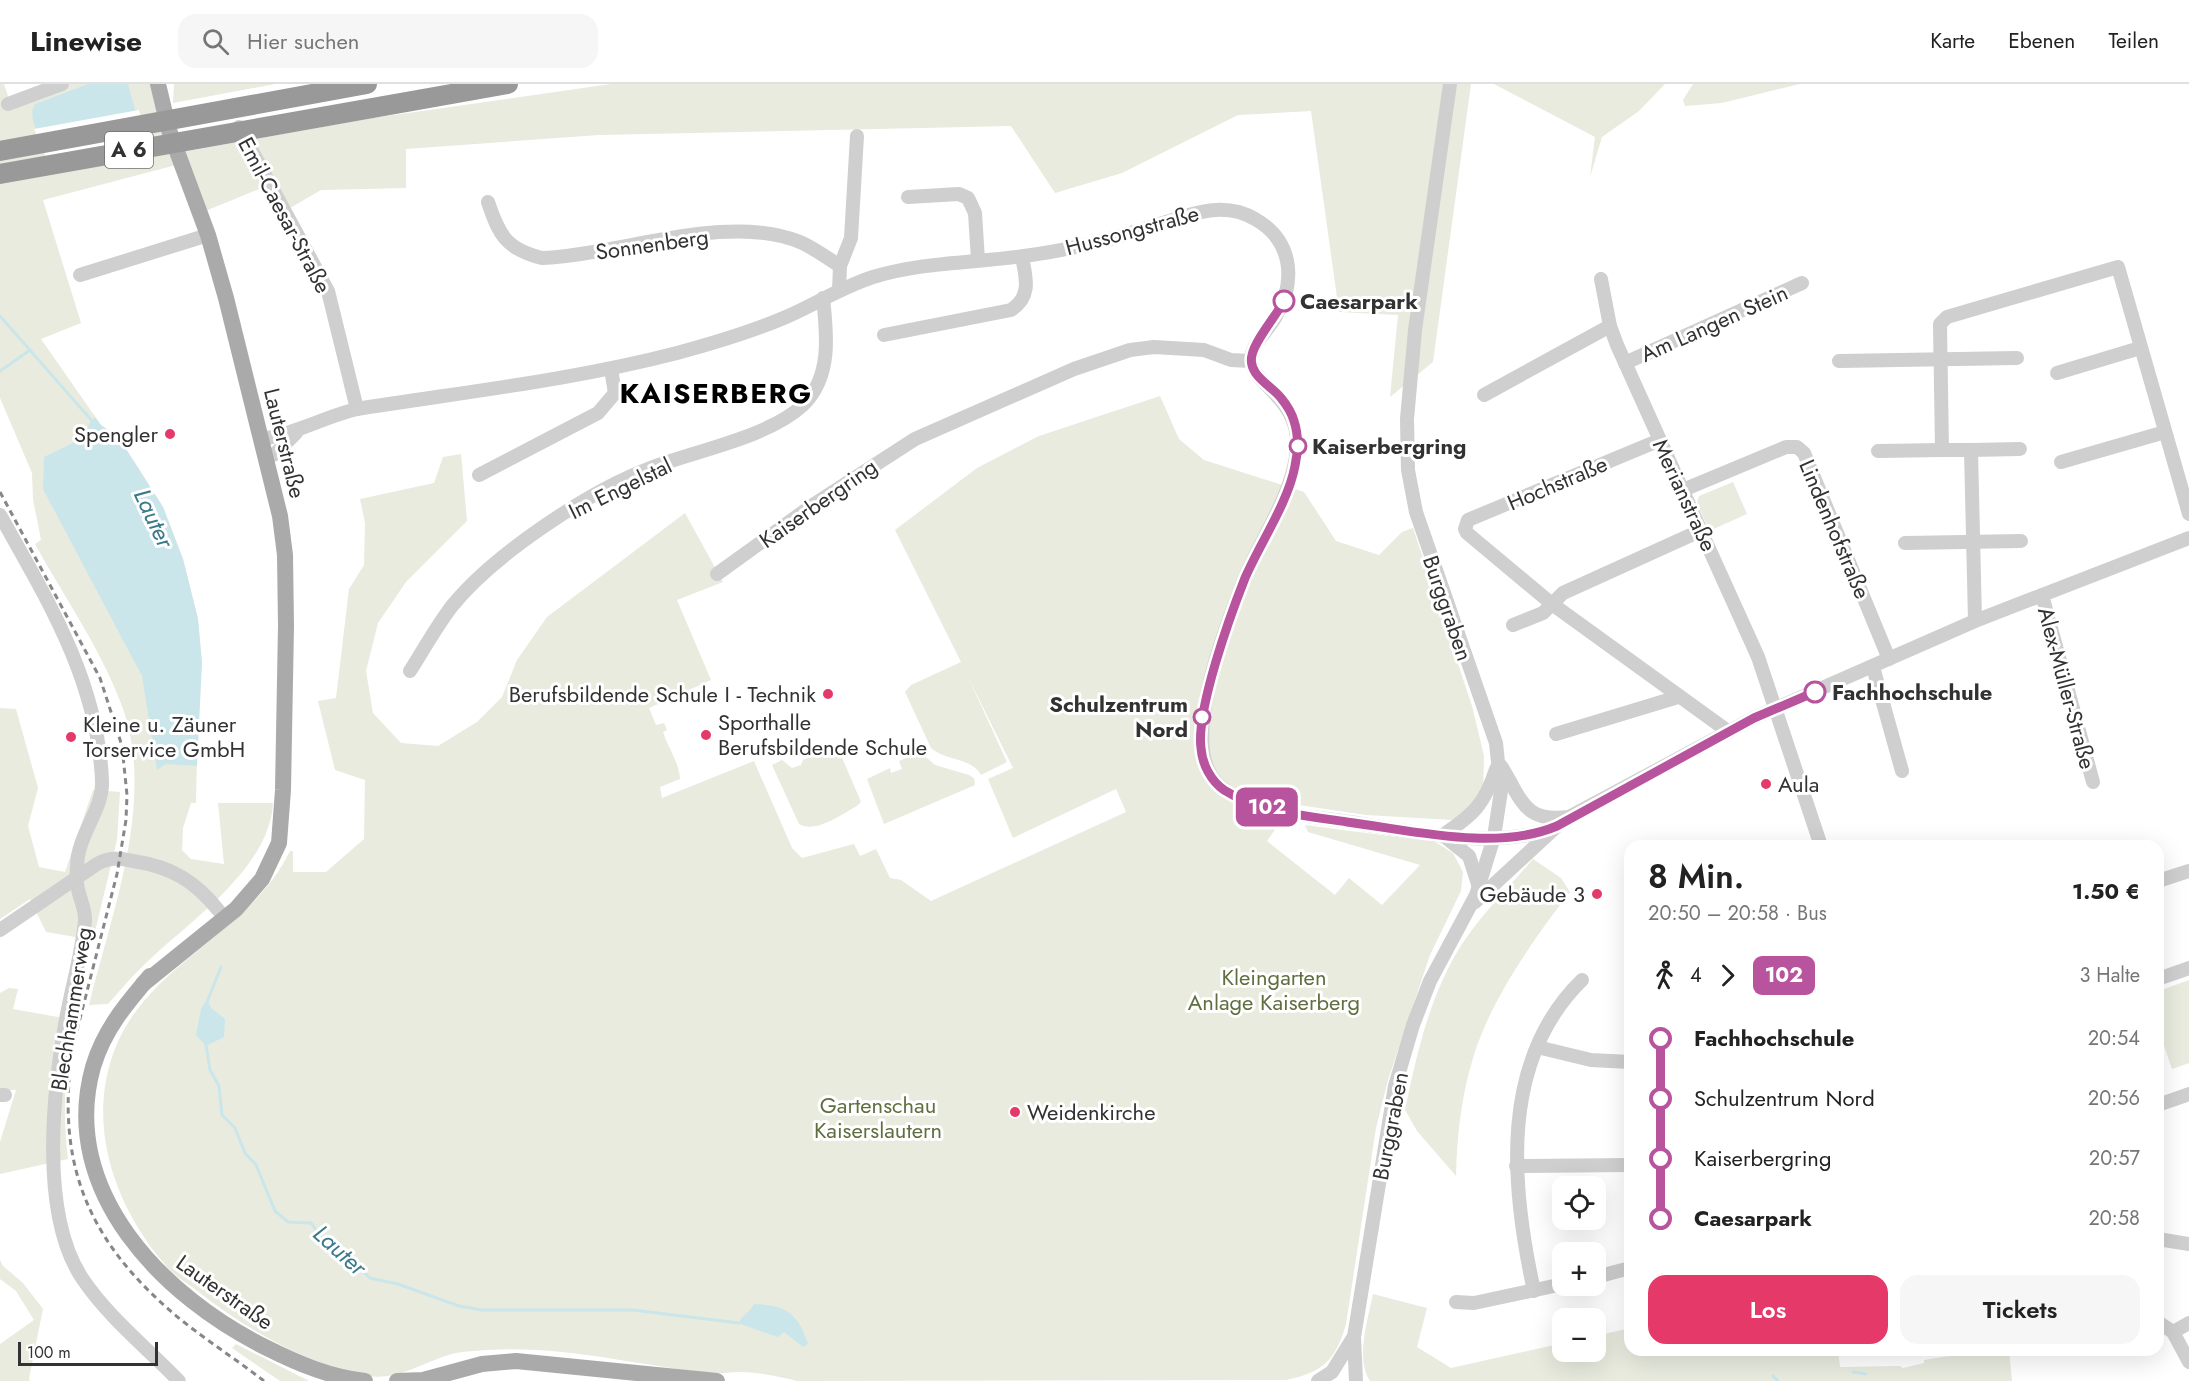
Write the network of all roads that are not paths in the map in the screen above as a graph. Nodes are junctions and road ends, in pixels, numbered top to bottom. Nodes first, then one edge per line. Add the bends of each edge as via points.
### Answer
1 (62, 84) edge
2 (158, 84) edge
3 (367, 84) edge
4 (508, 84) edge
5 (1450, 84) edge
6 (8, 104) dead end
7 (249, 127) junction
8 (857, 136) dead end
9 (0, 151) edge
10 (0, 174) edge
11 (908, 197) dead end
12 (488, 201) dead end
13 (208, 235) junction
14 (1022, 257) junction
15 (978, 260) junction
16 (840, 266) junction
17 (80, 274) dead end
18 (1601, 279) dead end
19 (1802, 283) dead end
20 (839, 290) junction
21 (823, 298) junction
22 (1610, 326) junction
23 (884, 334) dead end
24 (2140, 348) junction
25 (2017, 358) dead end
26 (1941, 359) junction
27 (1839, 361) dead end
28 (1251, 362) junction
29 (1625, 363) junction
30 (611, 369) junction
31 (2057, 373) dead end
32 (1484, 395) dead end
33 (357, 409) junction
34 (301, 428) junction
35 (2165, 432) junction
36 (261, 439) junction
37 (1660, 440) junction
38 (2020, 449) dead end
39 (1942, 450) junction
40 (1971, 450) junction
41 (1878, 451) dead end
42 (266, 457) junction
43 (2061, 462) dead end
44 (479, 475) dead end
45 (1683, 490) junction
46 (2189, 514) edge
47 (0, 515) edge
48 (1702, 530) junction
49 (2189, 538) edge
50 (1973, 541) junction
51 (2021, 541) dead end
52 (1905, 543) dead end
53 (717, 574) dead end
54 (2042, 595) junction
55 (1552, 604) junction
56 (1975, 621) junction
57 (1513, 625) dead end
58 (1889, 659) junction
59 (1873, 667) junction
60 (410, 671) dead end
61 (1677, 697) junction
62 (1775, 709) junction
63 (1729, 732) junction
64 (1556, 734) dead end
65 (1499, 762) junction
66 (1902, 771) dead end
67 (2093, 782) dead end
68 (1571, 816) junction
69 (1557, 826) junction
70 (1443, 835) junction
71 (1494, 837) junction
72 (1819, 840) edge
73 (2189, 871) edge
74 (76, 878) junction
75 (2164, 879) edge
76 (1479, 886) junction
77 (1468, 908) junction
78 (228, 910) junction
79 (0, 930) edge
80 (2189, 968) edge
81 (2164, 977) edge
82 (1582, 980) dead end
83 (1537, 1047) junction
84 (1624, 1062) edge
85 (2189, 1094) edge
86 (2164, 1103) edge
87 (1624, 1165) edge
88 (1516, 1166) junction
89 (2164, 1240) edge
90 (2189, 1244) edge
91 (1624, 1270) edge
92 (1606, 1274) edge
93 (1552, 1287) edge
94 (1534, 1291) junction
95 (1456, 1302) dead end
96 (2189, 1323) edge
97 (2164, 1326) edge
98 (2173, 1332) junction
99 (1354, 1336) junction
100 (2189, 1362) edge
101 (337, 1378) edge
102 (694, 1380) edge
103 (179, 1381) edge
104 (365, 1381) edge
105 (397, 1381) edge
106 (423, 1381) edge
107 (717, 1381) edge
108 (1318, 1381) edge
109 (1356, 1381) edge

1 - 6 street
2 - 13 main road, Lauterstraße via 169,130
3 - 9 highway, A 6
4 - 7 highway, A 6
5 - 65 street, Burggraben via 1415,330 1407,451 1416,512 1496,743
7 - 10 highway, A 6
7 - 33 street, Emil-Caesar-Straße via 328,291
8 - 16 street via 851,238
11 - 15 street via 959,194 968,198 975,213
12 - 16 street, Sonnenberg via 497,229 508,244 542,258 705,234 743,233 774,234 802,243
13 - 17 street
13 - 36 main road, Lauterstraße
14 - 15 street, Hussongstraße
14 - 23 street via 1025,296 1011,310
14 - 28 street, Hussongstraße via 1111,240 1207,209 1240,212 1258,220 1282,245 1290,279 1286,298 1254,349
15 - 20 street, Hussongstraße via 935,264 868,279
16 - 20 street
18 - 22 street, Merianstraße
19 - 29 street, Am Langen Stein
20 - 21 street
21 - 30 street via 751,331
21 - 60 street, Im Engelstal via 823,372 803,404 763,429 647,469 564,515 502,559 453,604
22 - 29 street, Merianstraße
22 - 32 street
24 - 26 street via 2118,267 1947,317 1940,324
24 - 31 street
24 - 35 street
25 - 26 street
26 - 27 street
26 - 39 street
28 - 53 street, Kaiserbergring via 1231,360 1204,350 1154,347 1130,350 1074,369 906,444
28 - 70 street via 1257,375 1288,409 1298,446 1293,476 1245,578 1202,717 1201,748 1210,777 1224,790 1263,806 1310,817
29 - 37 street, Merianstraße
30 - 33 street
30 - 44 street via 615,393 598,413
33 - 34 street
34 - 36 street
34 - 42 street via 275,454
35 - 43 street
35 - 46 street
36 - 42 main road, Lauterstraße
37 - 45 street, Merianstraße
37 - 55 street, Hochstraße via 1465,524 1467,533
38 - 40 street
39 - 40 street
39 - 41 street
40 - 50 street
42 - 78 main road, Lauterstraße via 285,555 281,826 259,869
45 - 48 street, Merianstraße
45 - 58 street, Lindenhofstraße via 1786,447 1797,447 1804,453
47 - 74 street, Blechhammerweg via 73,651 93,712 102,784 98,807 81,843
48 - 55 street via 1563,593
48 - 62 street, Merianstraße via 1758,657
49 - 54 street, Alex-Müller-Straße
50 - 51 street
50 - 52 street
50 - 56 street
54 - 56 street, Alex-Müller-Straße
54 - 67 street, Alex-Müller-Straße
55 - 57 street via 1543,613
55 - 61 street
56 - 58 street, Alex-Müller-Straße
58 - 59 street, Alex-Müller-Straße
59 - 62 street, Alex-Müller-Straße
59 - 66 street
61 - 63 street
61 - 64 street
62 - 63 street, Alex-Müller-Straße
62 - 72 street, Merianstraße
63 - 68 street, Alex-Müller-Straße
65 - 68 street, Burggraben via 1532,814 1545,818
65 - 70 street via 1476,812
65 - 71 street, Burggraben via 1501,791
68 - 69 street, Alex-Müller-Straße
69 - 71 street, Alex-Müller-Straße via 1533,835
69 - 77 street, Alex-Müller-Straße
70 - 71 street
70 - 76 street via 1469,856
71 - 76 street, Burggraben
73 - 75 street
74 - 78 street via 112,858 151,863 192,881
74 - 79 street
74 - 103 street, Blechhammerweg via 85,919 57,1100 55,1146 61,1226 82,1278
76 - 77 street, Burggraben
77 - 99 street, Burggraben via 1430,981 1395,1086
78 - 101 main road, Lauterstraße via 143,984 108,1031 89,1087 90,1142 108,1202 142,1255 186,1297 252,1340
80 - 81 street
82 - 83 street via 1551,1016
83 - 84 street via 1591,1060
83 - 88 street via 1526,1076 1516,1136
85 - 86 street
87 - 88 street
88 - 94 street via 1520,1216
89 - 90 street
91 - 92 street
93 - 94 street
94 - 95 street via 1474,1304
96 - 98 street
97 - 98 street
98 - 100 street
99 - 108 street via 1332,1372
99 - 109 street, Burggraben
101 - 104 main road, Lauterstraße
102 - 106 main road via 516,1360 483,1364
102 - 107 main road
105 - 106 main road

